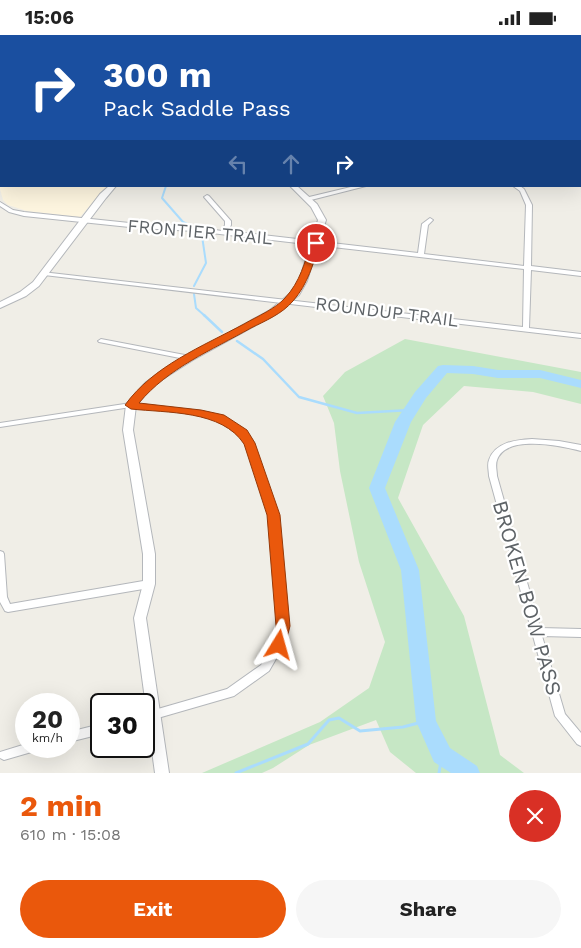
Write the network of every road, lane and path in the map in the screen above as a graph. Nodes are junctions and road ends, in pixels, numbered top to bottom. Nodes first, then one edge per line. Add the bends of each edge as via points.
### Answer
1 (112, 187) edge
2 (294, 187) edge
3 (359, 187) edge
4 (517, 187) edge
5 (207, 197) dead end
6 (307, 199) junction
7 (0, 204) edge
8 (430, 220) dead end
9 (84, 221) junction
10 (224, 233) junction
11 (316, 243) junction
12 (421, 256) junction
13 (528, 269) junction
14 (44, 273) junction
15 (581, 274) edge
16 (288, 301) junction
17 (0, 305) edge
18 (526, 328) junction
19 (581, 336) edge
20 (102, 341) dead end
21 (190, 357) junction
22 (131, 405) junction
23 (0, 425) edge
24 (581, 447) edge
25 (0, 554) edge
26 (149, 584) junction
27 (537, 632) junction
28 (581, 633) edge
29 (147, 693) edge
30 (155, 714) edge
31 (581, 741) edge
32 (155, 742) edge
33 (15, 752) edge
34 (4, 755) dead end
35 (162, 773) edge

1 - 9 street
2 - 6 street
3 - 6 street
4 - 13 street via 529,205
5 - 10 street via 228,221
6 - 11 street via 322,220
7 - 9 street, FRONTIER TRAIL via 24,214
8 - 12 street via 425,224
9 - 10 street, FRONTIER TRAIL
9 - 14 street
10 - 11 street, FRONTIER TRAIL
11 - 12 street, FRONTIER TRAIL
11 - 16 street via 303,281
12 - 13 street, FRONTIER TRAIL
13 - 15 street, FRONTIER TRAIL
13 - 18 street
14 - 16 street, ROUNDUP TRAIL
14 - 17 street via 30,289
16 - 18 street, ROUNDUP TRAIL
16 - 21 street
18 - 19 street, ROUNDUP TRAIL
20 - 21 street
21 - 22 street via 149,384
22 - 23 street
22 - 26 street via 128,430 149,554
22 - 30 street via 201,413 220,418 242,433 250,443 274,515 278,558 283,626 279,645 265,669 230,693
24 - 27 street, BROKEN BOW PASS via 535,441 514,442 500,449 493,460 493,476
25 - 26 street via 2,597 8,608
26 - 29 street via 140,618
27 - 28 street
27 - 31 street, BROKEN BOW PASS via 560,717
32 - 35 street
33 - 34 street

